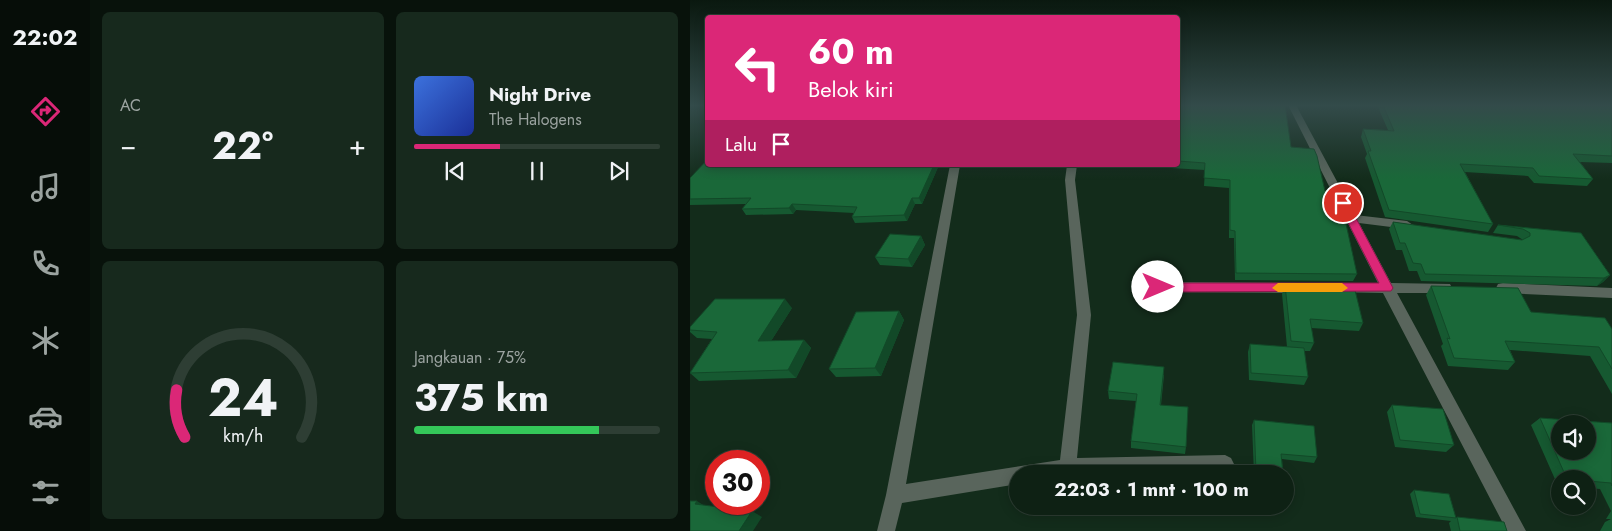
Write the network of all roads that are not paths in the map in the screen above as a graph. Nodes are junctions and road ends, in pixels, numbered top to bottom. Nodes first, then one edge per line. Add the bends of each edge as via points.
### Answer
1 (1305, 130) edge
2 (955, 167) edge
3 (1072, 167) edge
4 (1350, 218) junction
5 (1421, 227) edge
6 (1158, 287) dead end
7 (1387, 288) junction
8 (1459, 288) edge
9 (1487, 288) edge
10 (1612, 293) edge
11 (1225, 464) dead end
12 (1068, 465) edge
13 (1173, 465) edge
14 (1009, 476) edge
15 (895, 495) junction
16 (886, 531) edge
17 (1517, 531) edge

1 - 4 street
2 - 15 street
3 - 12 street via 1070,180 1084,315
4 - 5 street
4 - 7 street
6 - 7 street
7 - 8 street
7 - 17 street
9 - 10 street
11 - 13 street
14 - 15 street
15 - 16 street

